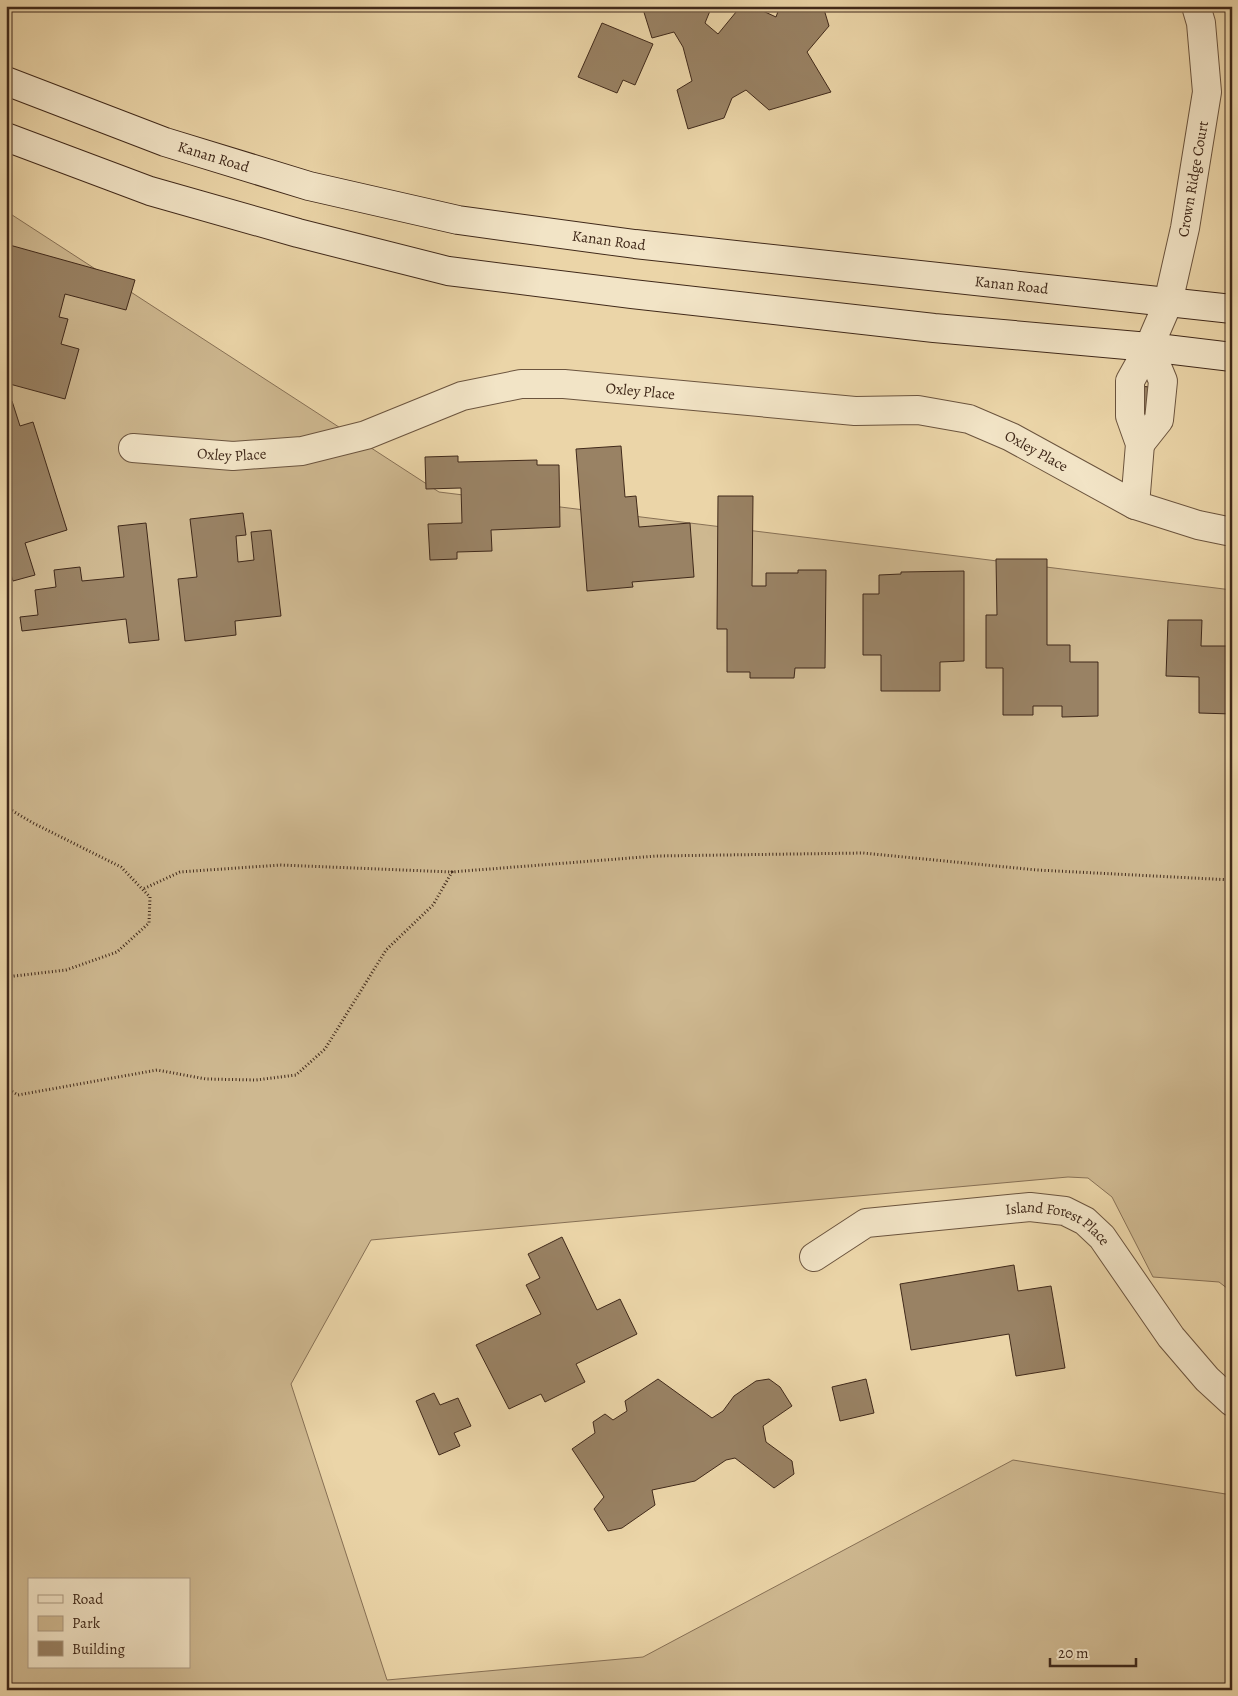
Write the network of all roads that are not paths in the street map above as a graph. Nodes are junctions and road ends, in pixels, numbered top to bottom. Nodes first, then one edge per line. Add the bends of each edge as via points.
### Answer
1 (1196, 6) edge
2 (6, 81) edge
3 (6, 137) edge
4 (1168, 303) junction
5 (1232, 309) edge
6 (1149, 347) junction
7 (1232, 356) edge
8 (133, 448) dead end
9 (1135, 505) junction
10 (1232, 532) edge
11 (814, 1257) dead end
12 (1232, 1402) edge

1 - 4 main road, Crown Ridge Court via 1201,23 1207,92 1185,228
2 - 4 main road, Kanan Road via 165,142 309,186 458,220 635,244
3 - 6 main road via 150,191 298,233 448,270 934,328
4 - 5 main road, Kanan Road
4 - 6 main road, Crown Ridge Court
6 - 7 main road
6 - 9 main road, Crown Ridge Court via 1130,381 1130,416 1140,444
8 - 9 main road, Oxley Place via 233,456 302,451 366,435 462,396 521,384 564,384 855,411 918,410 969,419 1011,437
9 - 10 main road, Oxley Place
11 - 12 main road, Island Forest Place via 866,1224 1030,1207 1065,1211 1085,1221 1102,1237 1171,1338

